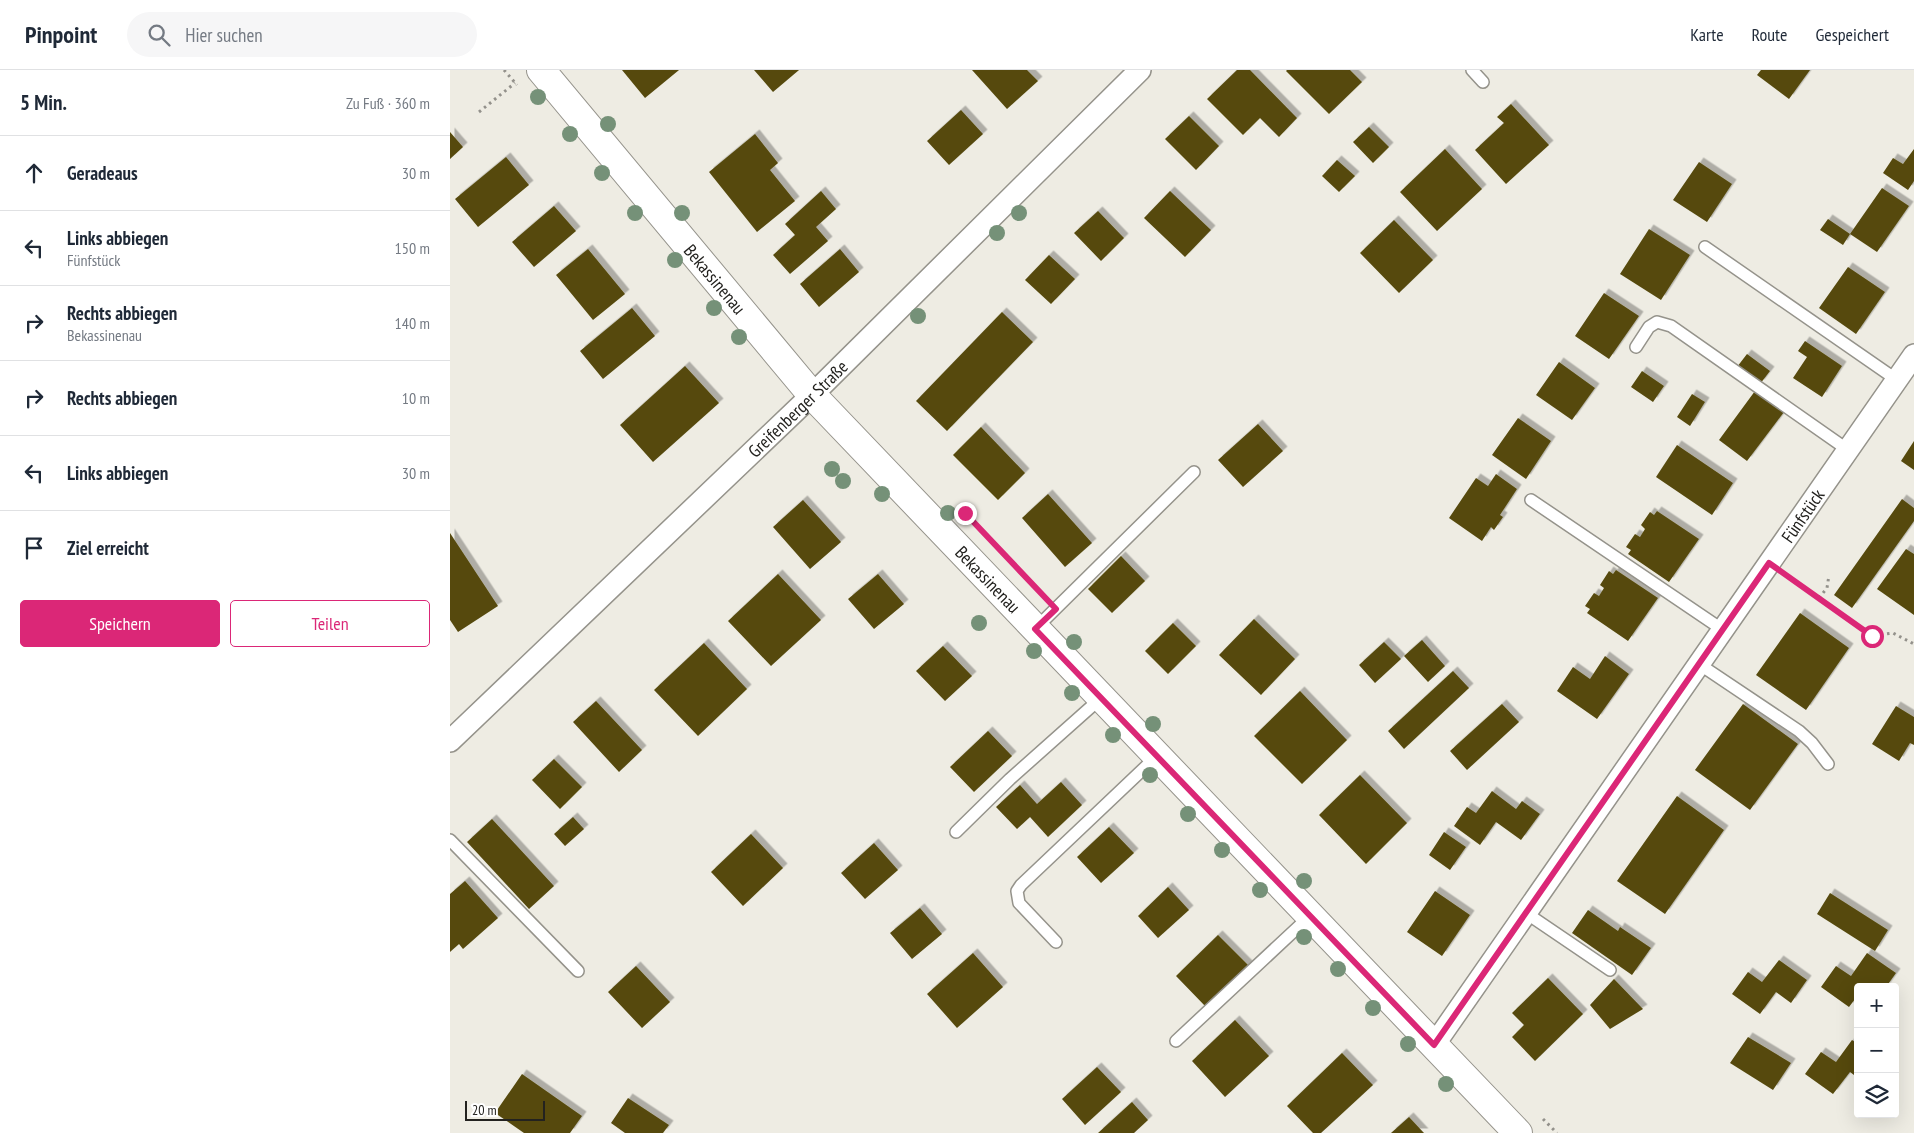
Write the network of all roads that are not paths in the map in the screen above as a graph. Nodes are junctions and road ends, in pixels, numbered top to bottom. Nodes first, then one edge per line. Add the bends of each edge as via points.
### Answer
1 (541, 70) edge
2 (1140, 70) edge
3 (1472, 70) edge
4 (1484, 82) dead end
5 (1706, 247) dead end
6 (1636, 347) dead end
7 (1914, 355) edge
8 (1896, 380) junction
9 (812, 395) junction
10 (1848, 450) junction
11 (1194, 472) dead end
12 (1531, 500) dead end
13 (1035, 629) junction
14 (1723, 630) junction
15 (1699, 664) junction
16 (1101, 698) junction
17 (452, 733) edge
18 (1157, 756) junction
19 (1828, 764) dead end
20 (956, 832) dead end
21 (450, 840) edge
22 (1526, 913) junction
23 (1310, 916) junction
24 (1056, 942) dead end
25 (1610, 970) dead end
26 (578, 971) dead end
27 (1176, 1041) dead end
28 (1434, 1045) junction
29 (1518, 1133) edge

1 - 9 street, Bekassinenau
2 - 9 street, Greifenberger Straße
3 - 4 lane
5 - 8 lane
6 - 10 lane via 1649,327 1657,322 1670,326
7 - 8 street, Fünfstück
8 - 10 street, Fünfstück
9 - 13 street, Bekassinenau
9 - 17 street, Greifenberger Straße
10 - 14 street, Fünfstück
11 - 13 lane
12 - 14 lane
13 - 16 street, Bekassinenau
14 - 15 street, Fünfstück
15 - 19 lane via 1799,730
15 - 22 street, Fünfstück
16 - 18 street, Bekassinenau
16 - 20 lane
18 - 23 street, Bekassinenau
18 - 24 lane via 1017,891 1019,903
21 - 26 lane
22 - 25 lane
22 - 28 street, Fünfstück
23 - 27 lane
23 - 28 street, Bekassinenau
28 - 29 street, Bekassinenau

